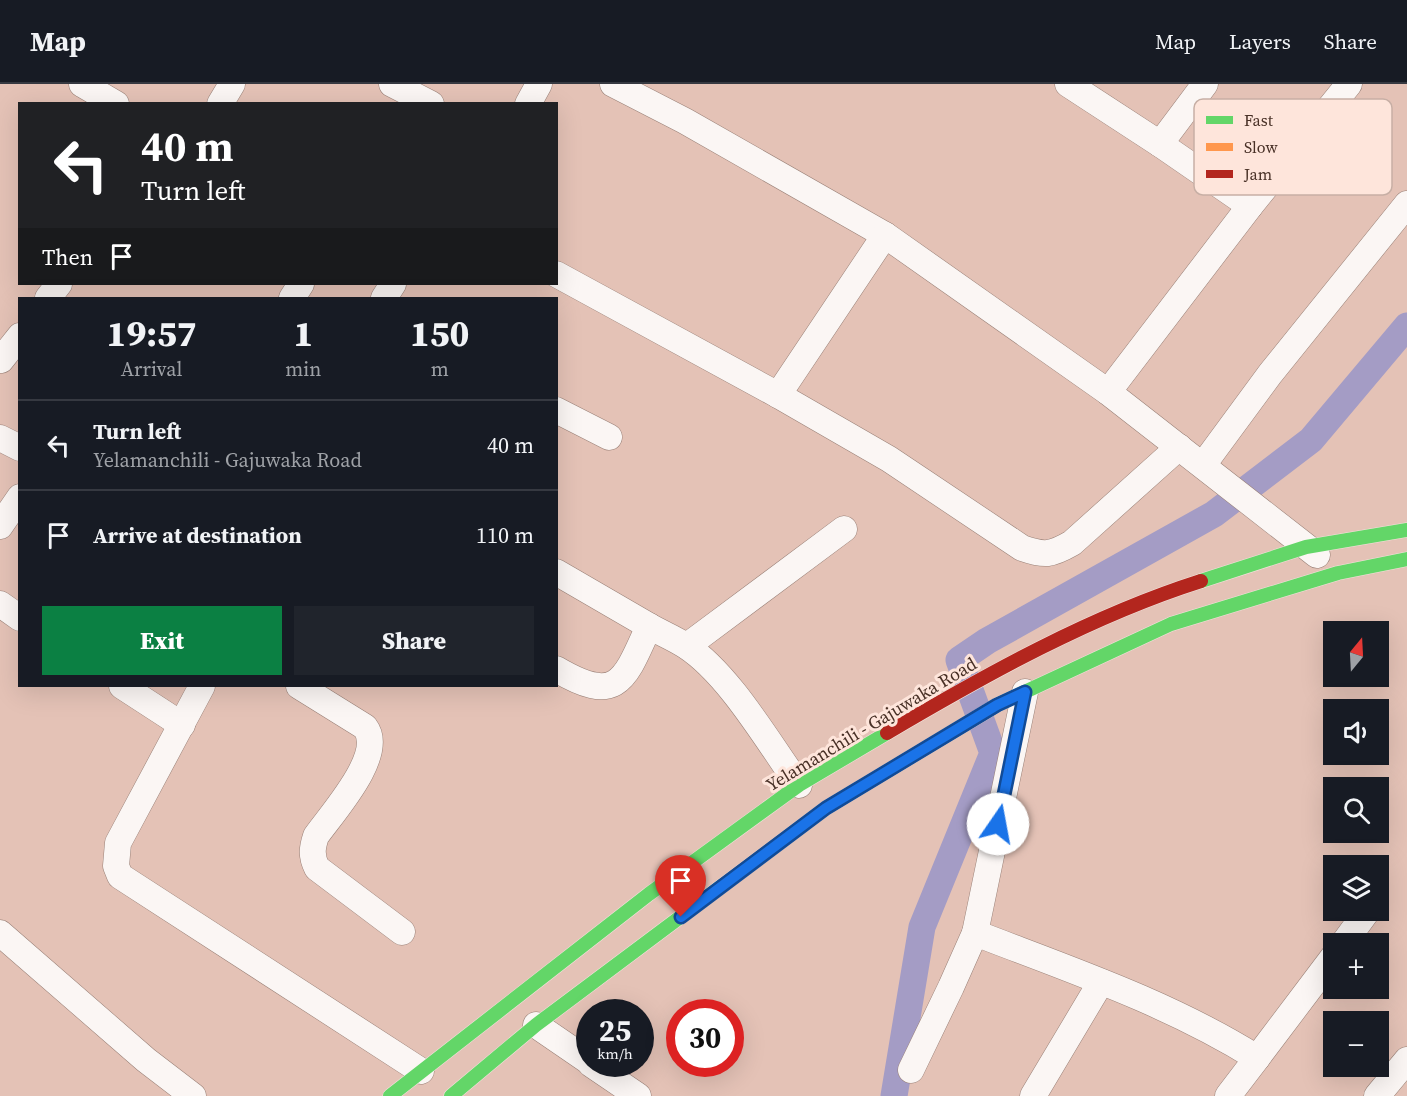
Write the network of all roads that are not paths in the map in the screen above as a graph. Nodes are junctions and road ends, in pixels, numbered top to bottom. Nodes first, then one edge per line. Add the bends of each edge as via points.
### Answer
1 (82, 84) edge
2 (232, 84) edge
3 (392, 84) edge
4 (539, 84) edge
5 (613, 84) edge
6 (1205, 84) edge
7 (1349, 84) edge
8 (1078, 87) edge
9 (1337, 99) edge
10 (113, 102) edge
11 (221, 102) edge
12 (427, 102) edge
13 (529, 102) edge
14 (1160, 144) junction
15 (1194, 167) edge
16 (1234, 195) edge
17 (1259, 195) edge
18 (1407, 204) edge
19 (1250, 206) junction
20 (885, 235) junction
21 (558, 275) edge
22 (58, 285) edge
23 (49, 297) edge
24 (18, 339) edge
25 (2, 360) dead end
26 (1108, 392) junction
27 (778, 395) junction
28 (558, 411) edge
29 (609, 437) dead end
30 (0, 438) edge
31 (18, 447) edge
32 (1179, 447) junction
33 (1203, 465) junction
34 (18, 500) edge
35 (0, 526) edge
36 (844, 529) dead end
37 (1407, 530) edge
38 (1306, 547) junction
39 (1407, 559) edge
40 (558, 573) edge
41 (1338, 573) junction
42 (0, 604) edge
43 (18, 617) edge
44 (649, 626) junction
45 (687, 646) junction
46 (558, 670) edge
47 (124, 687) edge
48 (201, 687) edge
49 (301, 687) edge
50 (1025, 692) junction
51 (182, 725) junction
52 (852, 773) junction
53 (799, 785) junction
54 (402, 932) dead end
55 (0, 933) edge
56 (975, 933) junction
57 (1323, 971) edge
58 (1101, 982) junction
59 (536, 1025) junction
60 (576, 1053) edge
61 (1257, 1058) junction
62 (1407, 1060) edge
63 (911, 1070) dead end
64 (421, 1071) junction
65 (610, 1077) edge
66 (193, 1096) edge
67 (390, 1096) edge
68 (451, 1096) edge
69 (638, 1096) edge
70 (1033, 1096) edge
71 (1228, 1096) edge
72 (1377, 1096) edge

1 - 10 street
2 - 11 street
3 - 12 street
4 - 13 street
5 - 20 street
6 - 14 street
7 - 9 street
8 - 14 street
14 - 15 street
16 - 19 street
17 - 19 street
18 - 33 street via 1270,374
19 - 26 street
20 - 26 street
20 - 27 street
21 - 27 street
22 - 23 street
24 - 25 street
26 - 32 street
27 - 32 street via 889,459 1022,548 1036,553 1053,554 1072,543
28 - 29 street
30 - 31 street
32 - 33 street
33 - 38 street
34 - 35 street
36 - 45 street
37 - 38 main road, Yelamanchili - Gajuwaka Road
38 - 41 street
38 - 52 main road, Yelamanchili - Gajuwaka Road via 1164,593 1011,662 926,710
39 - 41 main road, Yelamanchili - Gajuwaka Road
40 - 44 street
41 - 50 main road, Yelamanchili - Gajuwaka Road via 1171,624
42 - 43 street
44 - 45 street
44 - 46 street via 630,666 611,686 582,684
45 - 53 street via 729,688
47 - 51 street
48 - 51 street
49 - 54 street via 365,727 372,742 365,765 316,836 312,859 317,868
50 - 52 main road, Yelamanchili - Gajuwaka Road via 939,741
50 - 56 street
51 - 64 street via 118,843 116,866 120,876
52 - 53 main road, Yelamanchili - Gajuwaka Road
52 - 59 main road, Yelamanchili - Gajuwaka Road via 826,808
53 - 64 main road, Yelamanchili - Gajuwaka Road via 649,894
55 - 66 street
56 - 58 street
56 - 63 street
57 - 61 street
58 - 61 street via 1160,1005
58 - 70 street
59 - 60 street
59 - 68 main road, Yelamanchili - Gajuwaka Road
61 - 71 street
62 - 72 street
64 - 67 main road, Yelamanchili - Gajuwaka Road
65 - 69 street

